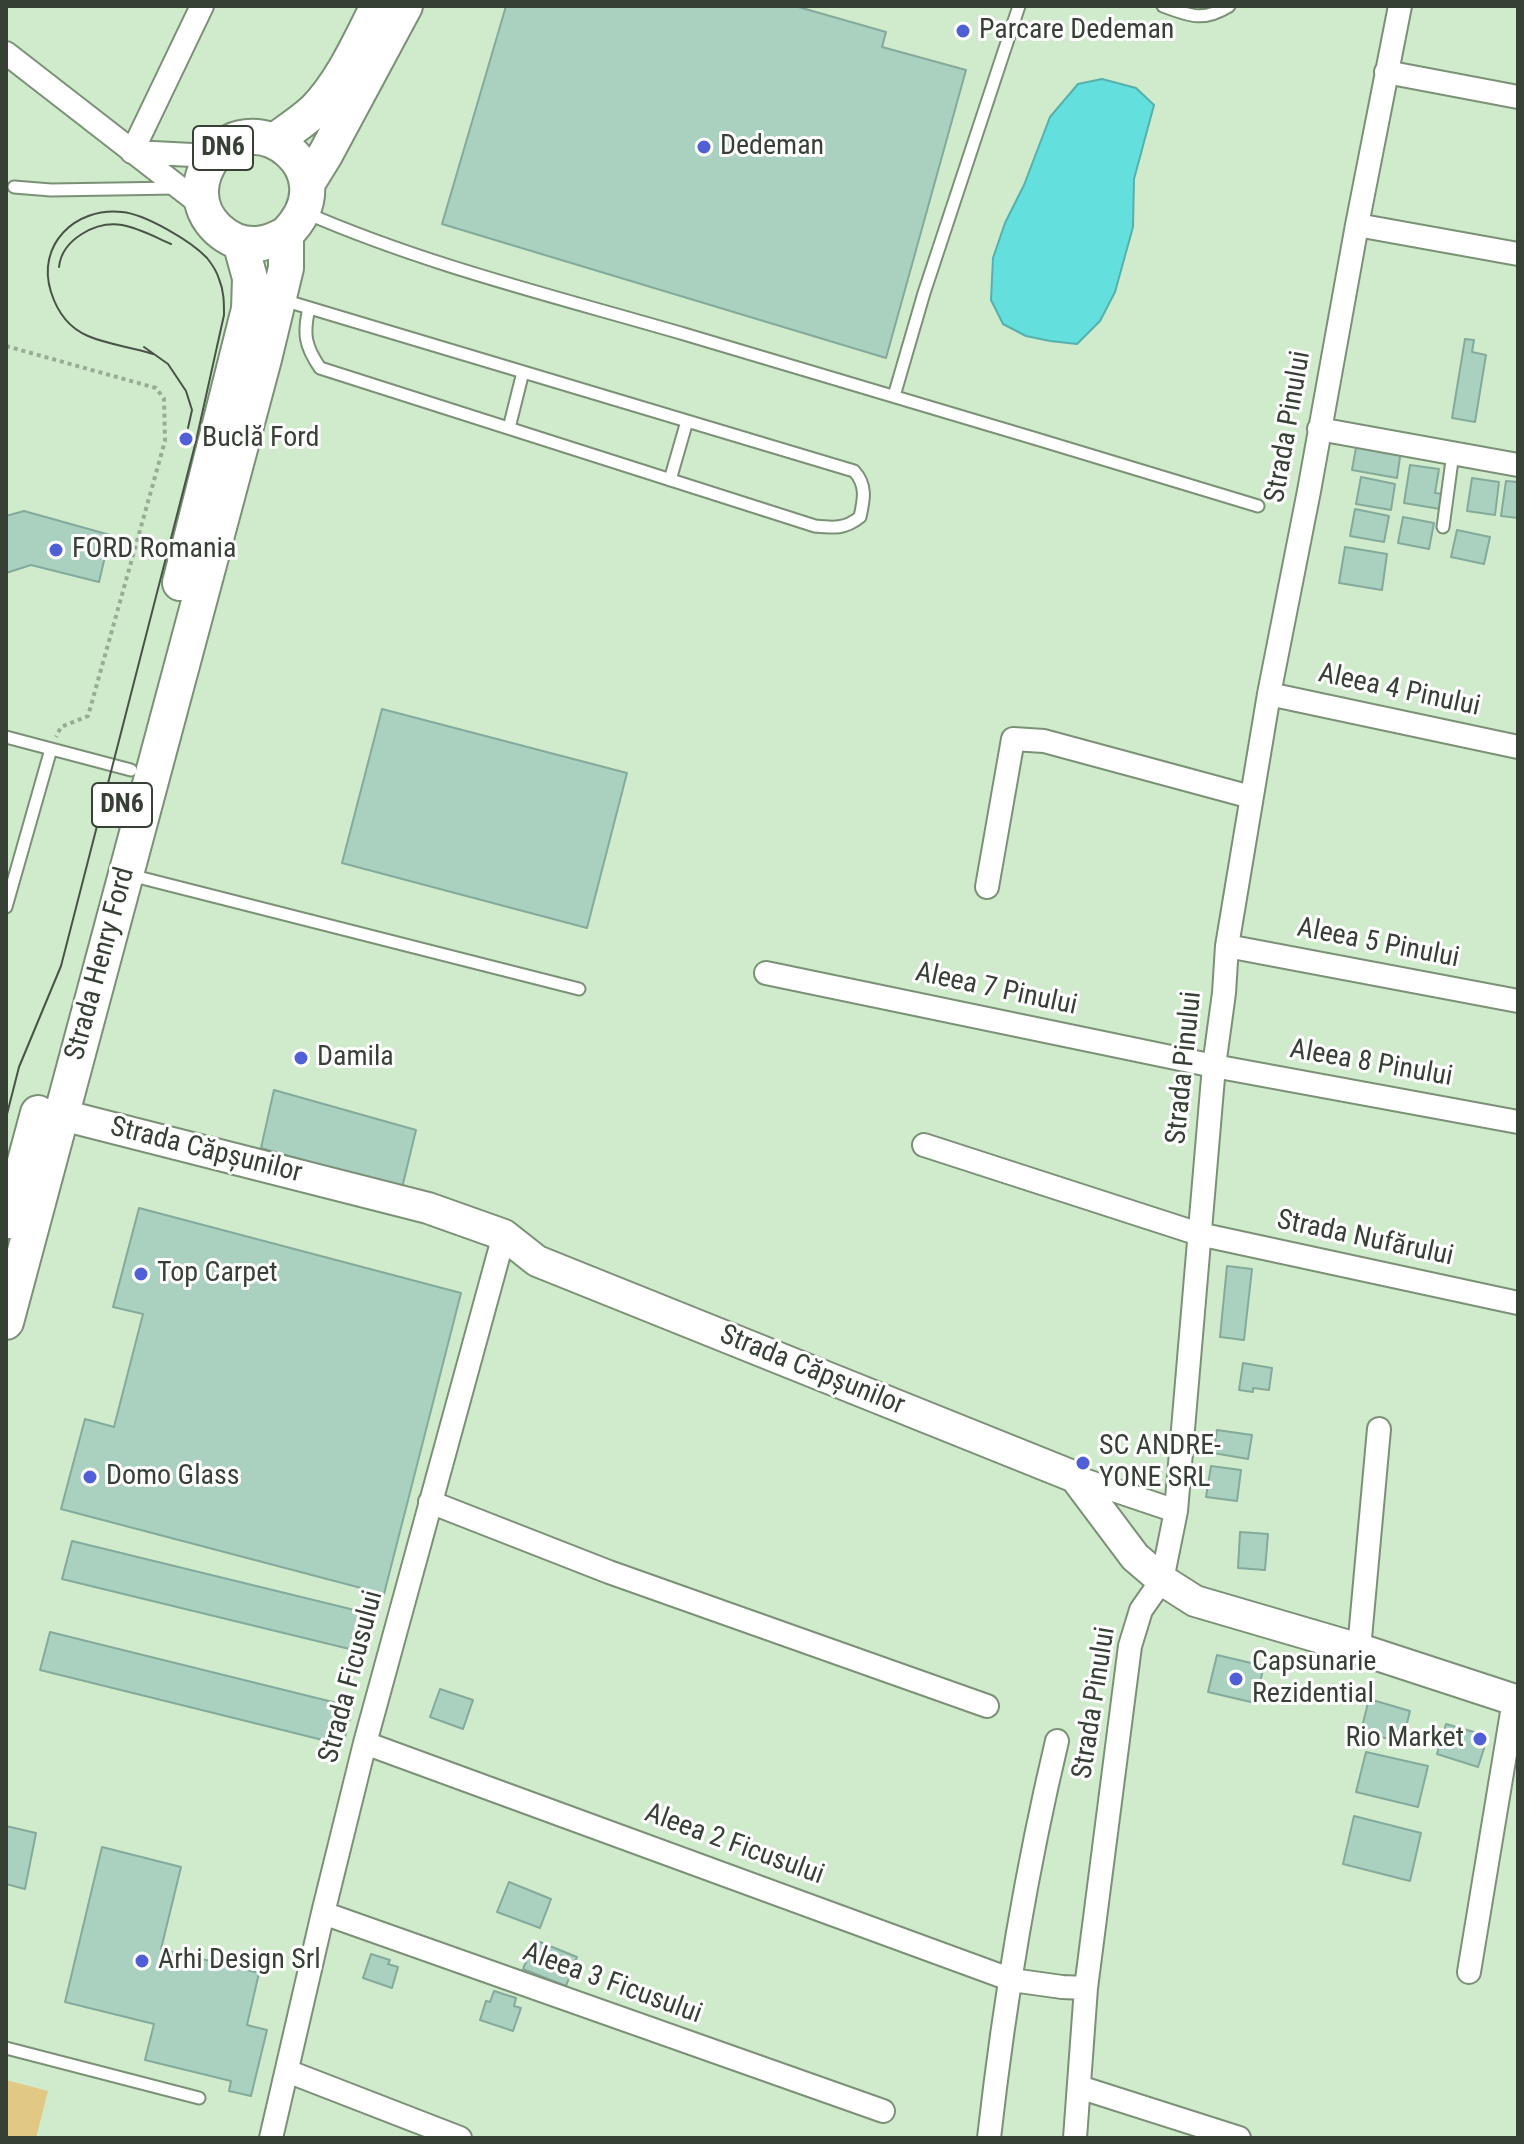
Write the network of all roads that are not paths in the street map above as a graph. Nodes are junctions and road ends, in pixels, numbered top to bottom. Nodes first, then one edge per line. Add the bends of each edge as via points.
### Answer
1 (202, 6) edge
2 (378, 6) edge
3 (405, 6) edge
4 (1019, 6) edge
5 (1163, 6) edge
6 (1229, 6) edge
7 (1400, 6) edge
8 (6, 53) edge
9 (1386, 72) junction
10 (1518, 97) edge
11 (274, 141) junction
12 (132, 152) junction
13 (217, 152) junction
14 (14, 187) dead end
15 (191, 197) junction
16 (299, 210) junction
17 (1357, 225) junction
18 (240, 242) junction
19 (1518, 254) edge
20 (294, 304) junction
21 (523, 372) junction
22 (894, 396) junction
23 (687, 421) junction
24 (509, 428) junction
25 (1319, 429) junction
26 (1453, 453) junction
27 (1518, 465) edge
28 (670, 480) junction
29 (1258, 506) dead end
30 (1443, 527) dead end
31 (1269, 694) junction
32 (6, 737) edge
33 (1518, 747) edge
34 (51, 749) junction
35 (131, 770) junction
36 (1251, 797) junction
37 (125, 874) junction
38 (987, 887) dead end
39 (6, 907) edge
40 (1227, 946) junction
41 (766, 973) dead end
42 (579, 989) dead end
43 (1518, 1001) edge
44 (1214, 1066) junction
45 (62, 1115) junction
46 (1518, 1122) edge
47 (924, 1145) dead end
48 (6, 1233) edge
49 (1199, 1234) junction
50 (504, 1235) junction
51 (1518, 1303) edge
52 (6, 1322) edge
53 (1379, 1429) dead end
54 (1075, 1477) junction
55 (430, 1502) junction
56 (1176, 1511) junction
57 (1162, 1580) junction
58 (1359, 1649) junction
59 (1516, 1700) edge
60 (987, 1706) dead end
61 (1057, 1741) dead end
62 (365, 1743) junction
63 (323, 1913) junction
64 (1469, 1972) dead end
65 (1012, 1980) junction
66 (1086, 1988) junction
67 (6, 2048) edge
68 (287, 2071) junction
69 (1079, 2087) junction
70 (199, 2098) dead end
71 (883, 2111) dead end
72 (271, 2138) edge
73 (460, 2138) edge
74 (989, 2138) edge
75 (1075, 2138) edge
76 (1239, 2138) edge

1 - 12 street
2 - 11 main road, DN6 via 333,88 299,124
3 - 16 main road, Strada Henry Ford / DN6
4 - 22 lane
5 - 6 lane via 1194,17
7 - 9 street, Strada Pinului
8 - 12 street
9 - 10 street
9 - 17 street, Strada Pinului
11 - 13 main road, DN6 via 244,138
11 - 16 main road, DN6 via 304,170
12 - 13 street
12 - 15 street
13 - 15 main road, DN6 via 202,180 201,198
14 - 15 lane
15 - 18 main road, DN6 via 217,229
16 - 18 main road via 272,241
16 - 20 main road, Strada Henry Ford / DN6 via 286,268
16 - 22 lane via 454,266
17 - 19 street
17 - 25 street, Strada Pinului
18 - 35 main road, Strada Henry Ford / DN6 via 250,278 249,309
20 - 21 lane
20 - 24 lane via 320,368
20 - 37 main road, Strada Henry Ford / DN6 via 264,359
21 - 23 lane
21 - 24 lane
22 - 29 lane
23 - 28 lane
23 - 28 lane via 854,471 864,487 860,517 850,525 815,526
24 - 28 lane
25 - 26 street
25 - 31 street, Strada Pinului
26 - 27 street
26 - 30 lane
31 - 33 street, Aleea 4 Pinului
31 - 36 street, Strada Pinului
32 - 34 lane
34 - 35 lane
34 - 39 lane
35 - 48 main road, Strada Henry Ford / DN6
36 - 38 street via 1044,741 1013,739
36 - 40 street, Strada Pinului
37 - 42 lane
37 - 45 main road, Strada Henry Ford / DN6
40 - 43 street, Aleea 5 Pinului
40 - 44 street, Strada Pinului
41 - 44 street, Aleea 7 Pinului
44 - 46 street, Aleea 8 Pinului
44 - 49 street, Strada Pinului
45 - 50 street, Strada Căpșunilor via 428,1208
45 - 52 main road, Strada Henry Ford / DN6
47 - 49 street, Strada Nufărului
49 - 51 street, Strada Nufărului
49 - 56 street, Strada Pinului
50 - 54 street, Strada Căpșunilor via 537,1261
50 - 55 street, Strada Ficusului
53 - 58 street
54 - 56 street
54 - 57 street via 1135,1557
55 - 60 street via 609,1572
55 - 62 street, Strada Ficusului
56 - 57 street, Strada Pinului
57 - 58 street via 1195,1601
57 - 66 street, Strada Pinului via 1141,1610 1130,1646
58 - 59 street
59 - 64 street
61 - 65 street via 1037,1825
62 - 63 street, Strada Ficusului
62 - 65 street, Aleea 2 Ficusului
63 - 68 street, Strada Ficusului
63 - 71 street, Aleea 3 Ficusului
65 - 66 street, Aleea 2 Ficusului
65 - 74 street
66 - 69 street, Strada Pinului
67 - 70 lane
68 - 72 street, Strada Ficusului
68 - 73 street
69 - 75 street, Strada Pinului
69 - 76 street

